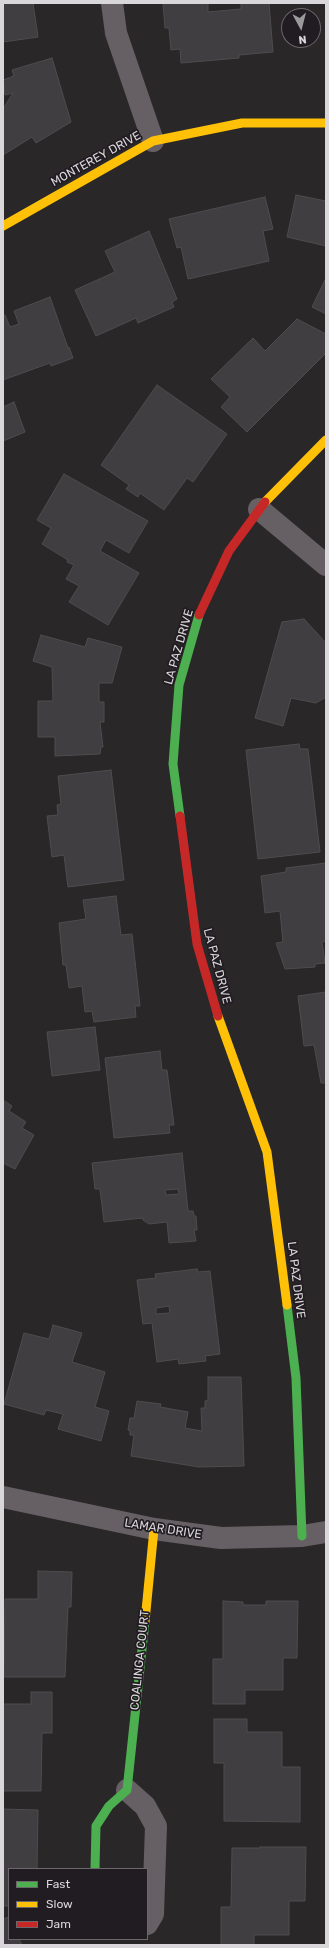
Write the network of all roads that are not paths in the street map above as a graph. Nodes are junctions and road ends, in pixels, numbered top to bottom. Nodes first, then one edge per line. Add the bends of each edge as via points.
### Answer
1 (112, 3) edge
2 (326, 123) edge
3 (153, 141) junction
4 (3, 226) edge
5 (326, 440) edge
6 (259, 509) junction
7 (326, 565) edge
8 (3, 1497) edge
9 (154, 1529) junction
10 (326, 1532) edge
11 (302, 1536) junction
12 (127, 1790) junction
13 (96, 1868) edge
14 (148, 1922) edge

1 - 3 street via 116,33
2 - 3 street, MONTEREY DRIVE via 242,123
3 - 4 street, MONTEREY DRIVE
5 - 6 street, LA PAZ DRIVE
6 - 7 street
6 - 11 street, LA PAZ DRIVE via 229,551 197,620 179,684 173,764 197,944 217,1012 267,1152 296,1378
8 - 9 street, LAMAR DRIVE
9 - 11 street, LAMAR DRIVE via 221,1538
9 - 12 street, COALINGA COURT
10 - 11 street, LAMAR DRIVE
12 - 13 street via 109,1806 96,1826
12 - 14 street via 145,1806 156,1826 153,1914

